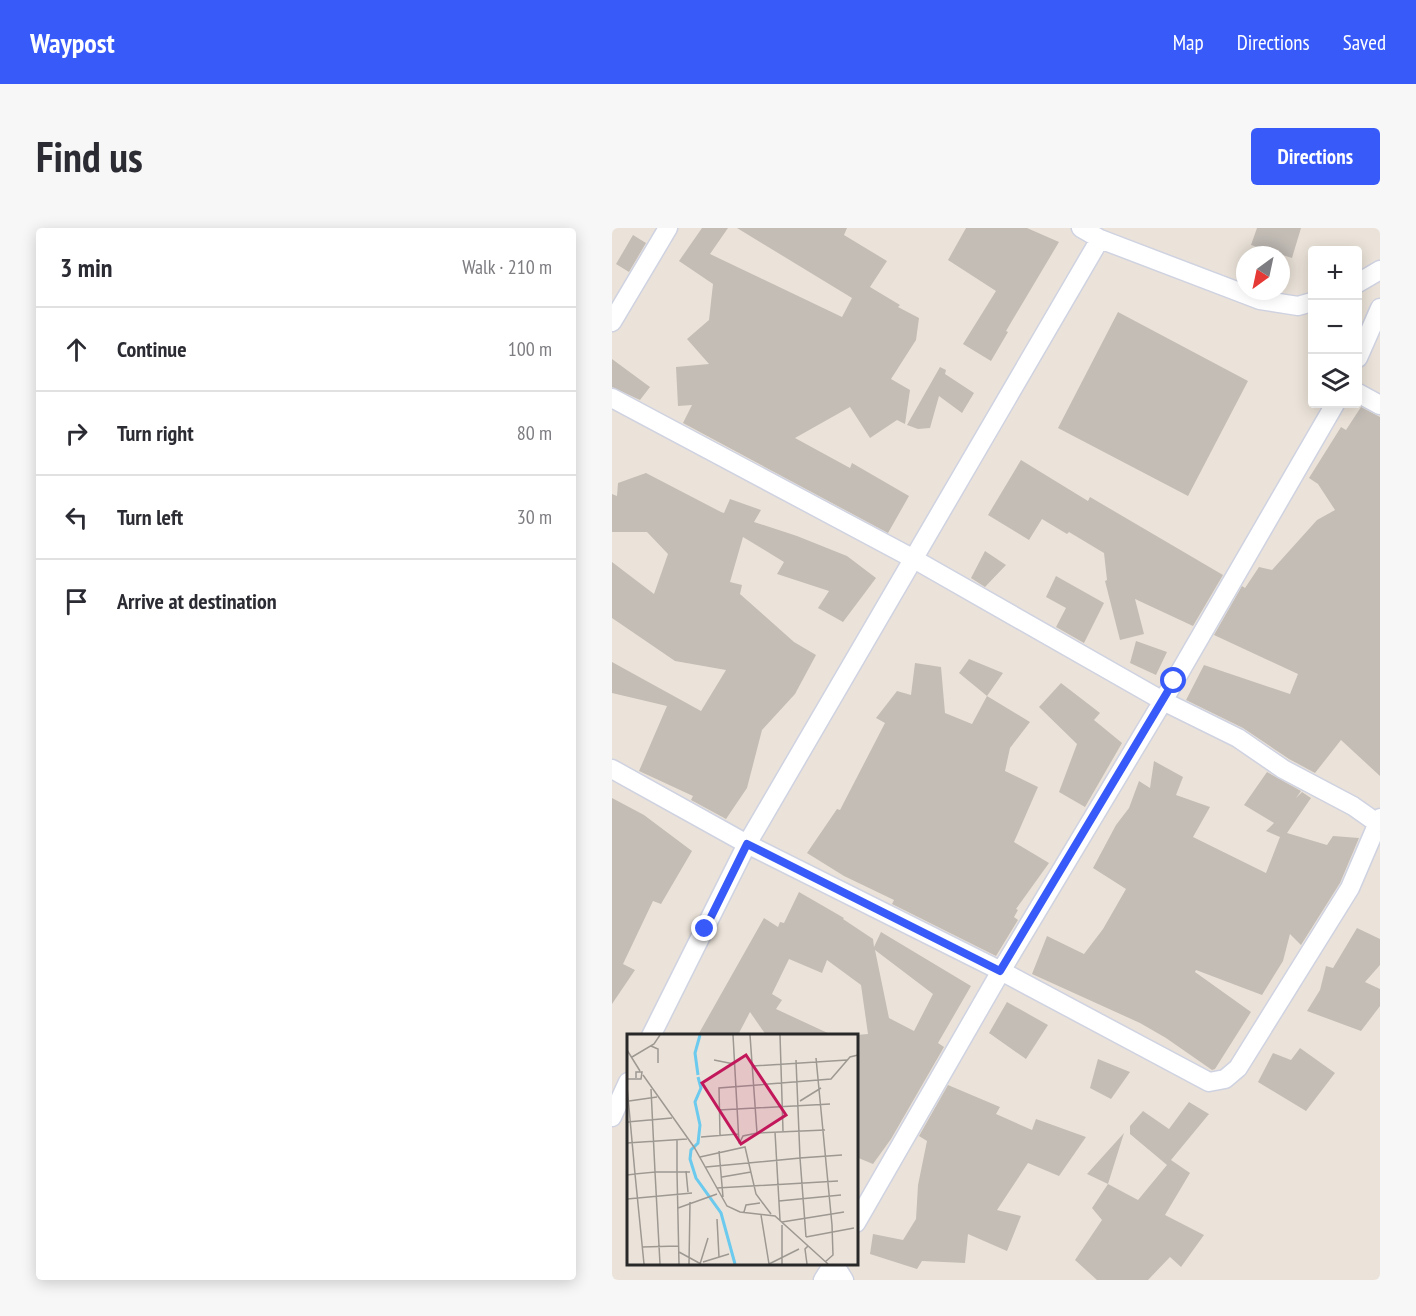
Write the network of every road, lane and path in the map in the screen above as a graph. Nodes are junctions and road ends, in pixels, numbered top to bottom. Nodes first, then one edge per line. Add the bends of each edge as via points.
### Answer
1 (668, 228) edge
2 (1082, 228) edge
3 (1100, 239) junction
4 (1380, 270) edge
5 (1362, 281) edge
6 (1308, 303) edge
7 (1380, 308) edge
8 (612, 321) edge
9 (1360, 354) edge
10 (1362, 395) edge
11 (612, 398) edge
12 (1380, 405) edge
13 (1333, 408) edge
14 (912, 558) junction
15 (1163, 701) junction
16 (612, 769) edge
17 (1378, 821) edge
18 (747, 844) junction
19 (1000, 971) junction
20 (652, 1034) edge
21 (621, 1090) edge
22 (612, 1117) edge
23 (858, 1220) edge
24 (833, 1265) edge
25 (835, 1265) edge
26 (823, 1280) edge
27 (844, 1280) edge

1 - 8 street
2 - 3 street
3 - 6 street via 1260,300 1298,306
3 - 14 street
4 - 5 street
7 - 9 street
10 - 12 street
11 - 14 street
13 - 15 street
14 - 15 street
14 - 18 street
15 - 17 street via 1238,738 1283,769
15 - 19 street
16 - 18 street
17 - 19 street via 1350,888 1238,1068 1225,1079 1209,1082
18 - 19 street
18 - 20 street
19 - 23 street
21 - 22 street
24 - 26 street
25 - 27 street

